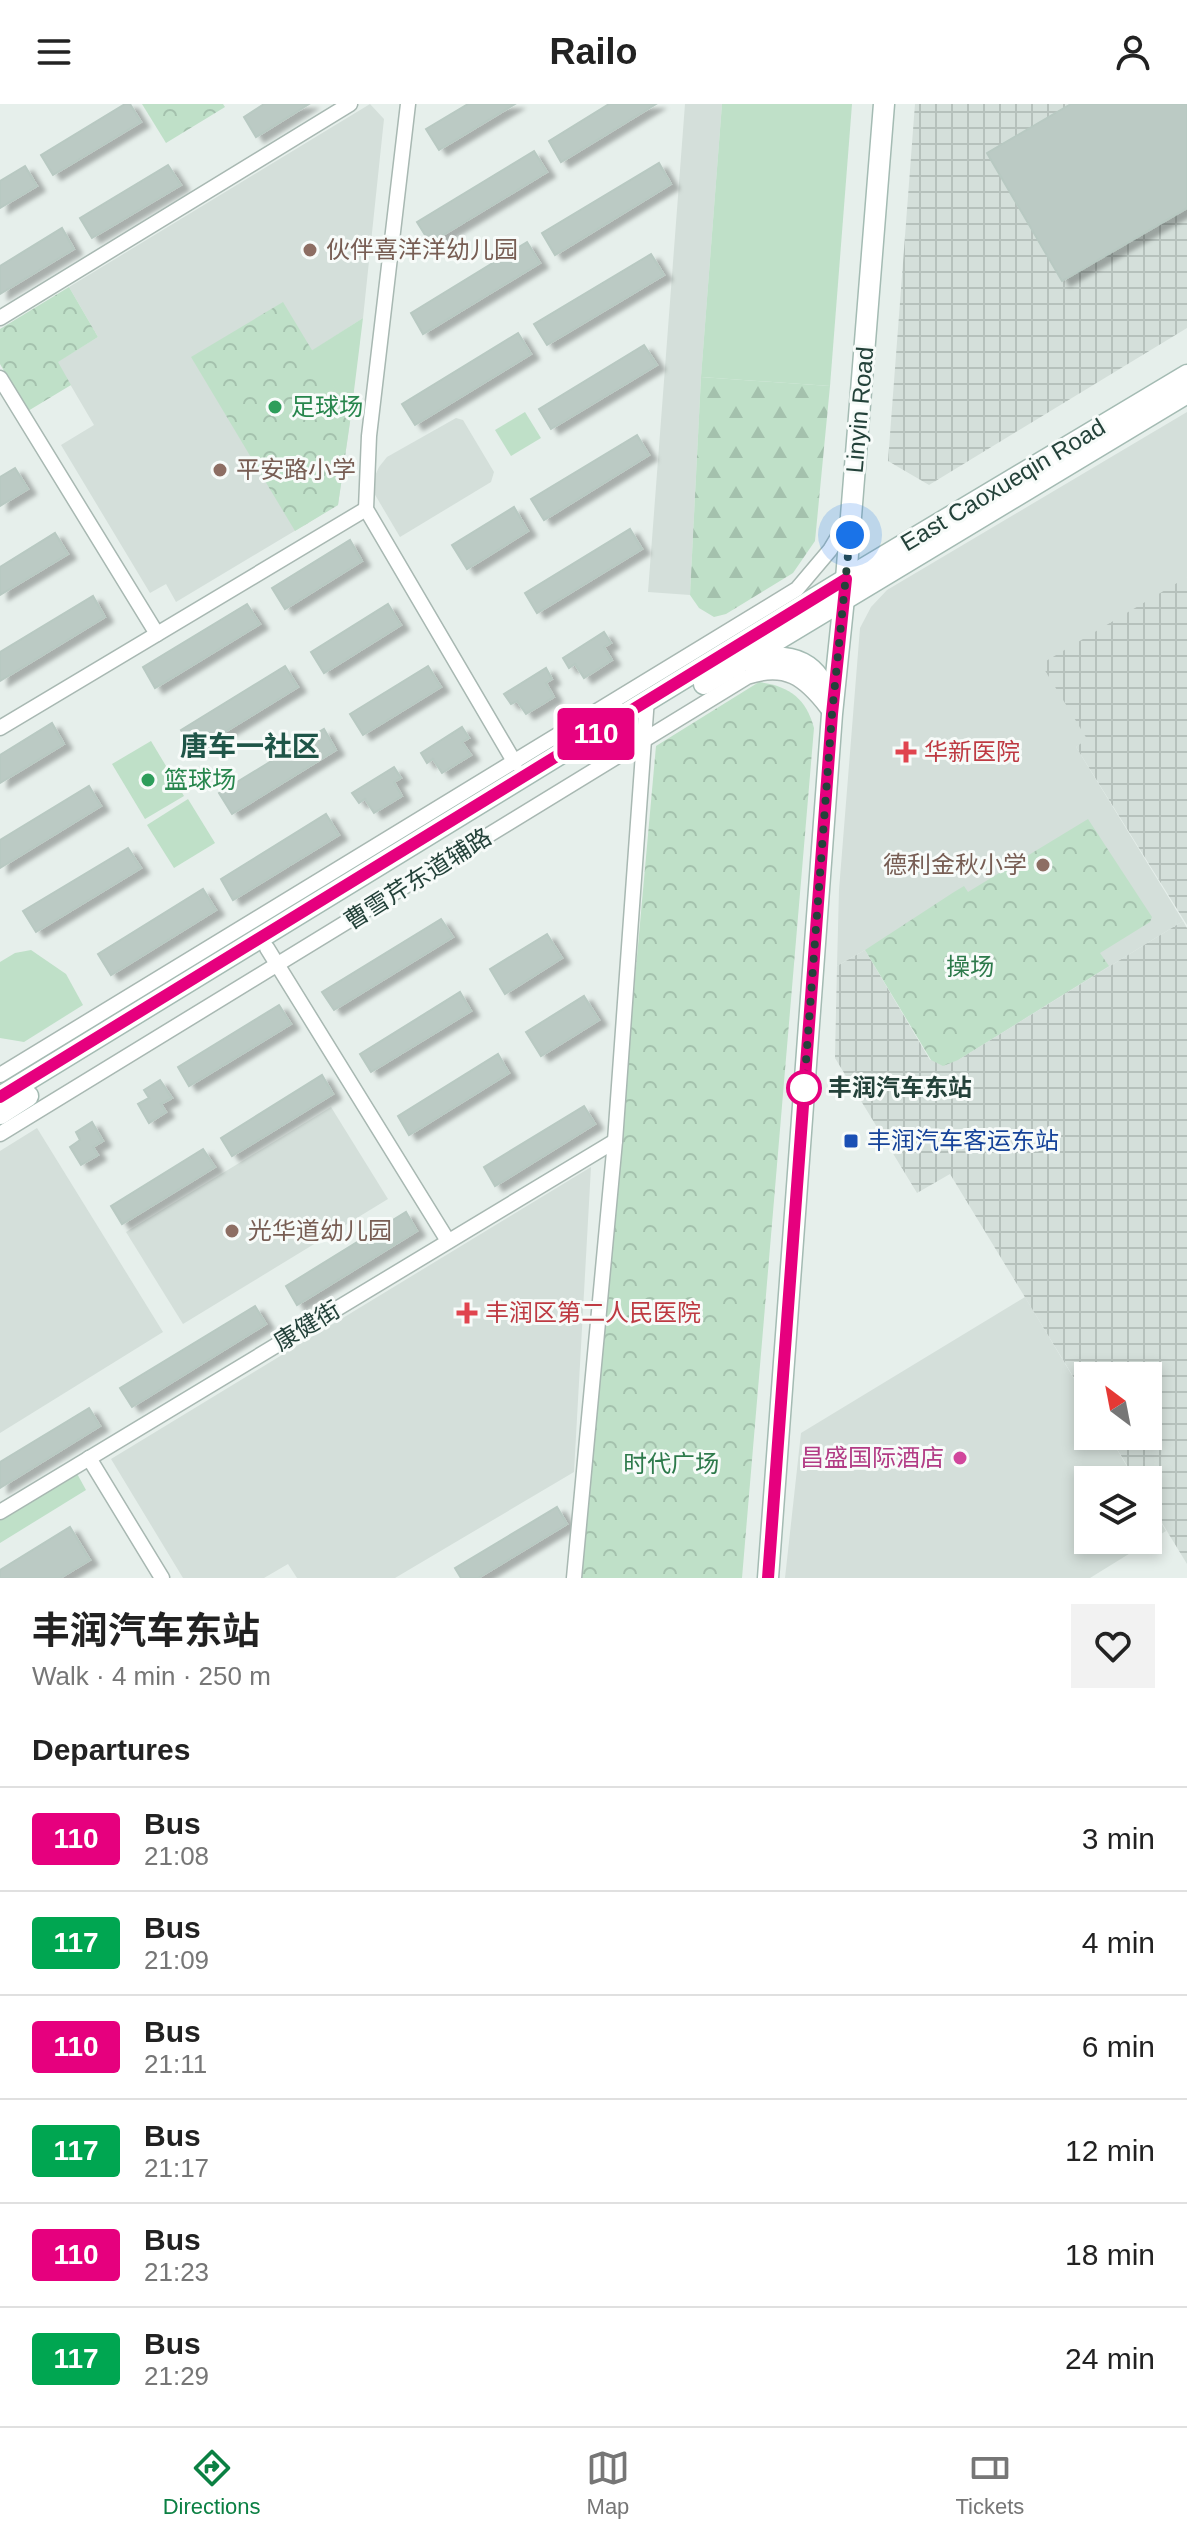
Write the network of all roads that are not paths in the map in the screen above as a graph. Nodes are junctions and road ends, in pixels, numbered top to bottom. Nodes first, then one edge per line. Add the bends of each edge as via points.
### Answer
1 (350, 104) edge
2 (408, 104) edge
3 (884, 104) edge
4 (0, 318) edge
5 (1187, 375) edge
6 (0, 378) edge
7 (1187, 393) edge
8 (366, 509) junction
9 (852, 513) junction
10 (846, 588) junction
11 (157, 634) junction
12 (734, 665) junction
13 (652, 678) junction
14 (832, 714) junction
15 (644, 722) junction
16 (0, 728) edge
17 (515, 763) junction
18 (272, 957) junction
19 (0, 1075) edge
20 (0, 1097) edge
21 (0, 1114) edge
22 (0, 1134) edge
23 (615, 1141) junction
24 (448, 1241) junction
25 (89, 1458) junction
26 (0, 1512) edge
27 (162, 1578) edge
28 (574, 1578) edge
29 (768, 1578) edge

1 - 4 street
2 - 8 street via 369,436
3 - 9 main road, Linyin Road
5 - 10 main road, East Caoxueqin Road
6 - 11 street
7 - 10 main road, East Caoxueqin Road
8 - 11 street
8 - 17 street
9 - 10 main road, Linyin Road
9 - 13 street, 曹雪芹东道辅路 via 797,589
10 - 12 main road, East Caoxueqin Road
10 - 14 main road, Linyin Road
10 - 15 main road, East Caoxueqin Road
11 - 16 street
12 - 14 main road via 774,656 806,663 826,690
12 - 15 main road, East Caoxueqin Road
13 - 15 street
13 - 17 street, 曹雪芹东道辅路
14 - 15 street via 797,675 779,670 747,677
14 - 29 main road, Linyin Road
15 - 18 main road, East Caoxueqin Road
15 - 20 main road, East Caoxueqin Road
15 - 23 street
17 - 19 street, 曹雪芹东道辅路
18 - 21 main road, East Caoxueqin Road
18 - 22 street
18 - 24 street
23 - 24 street, 康健街
23 - 28 street
24 - 25 street, 康健街
25 - 26 street, 康健街
25 - 27 street

